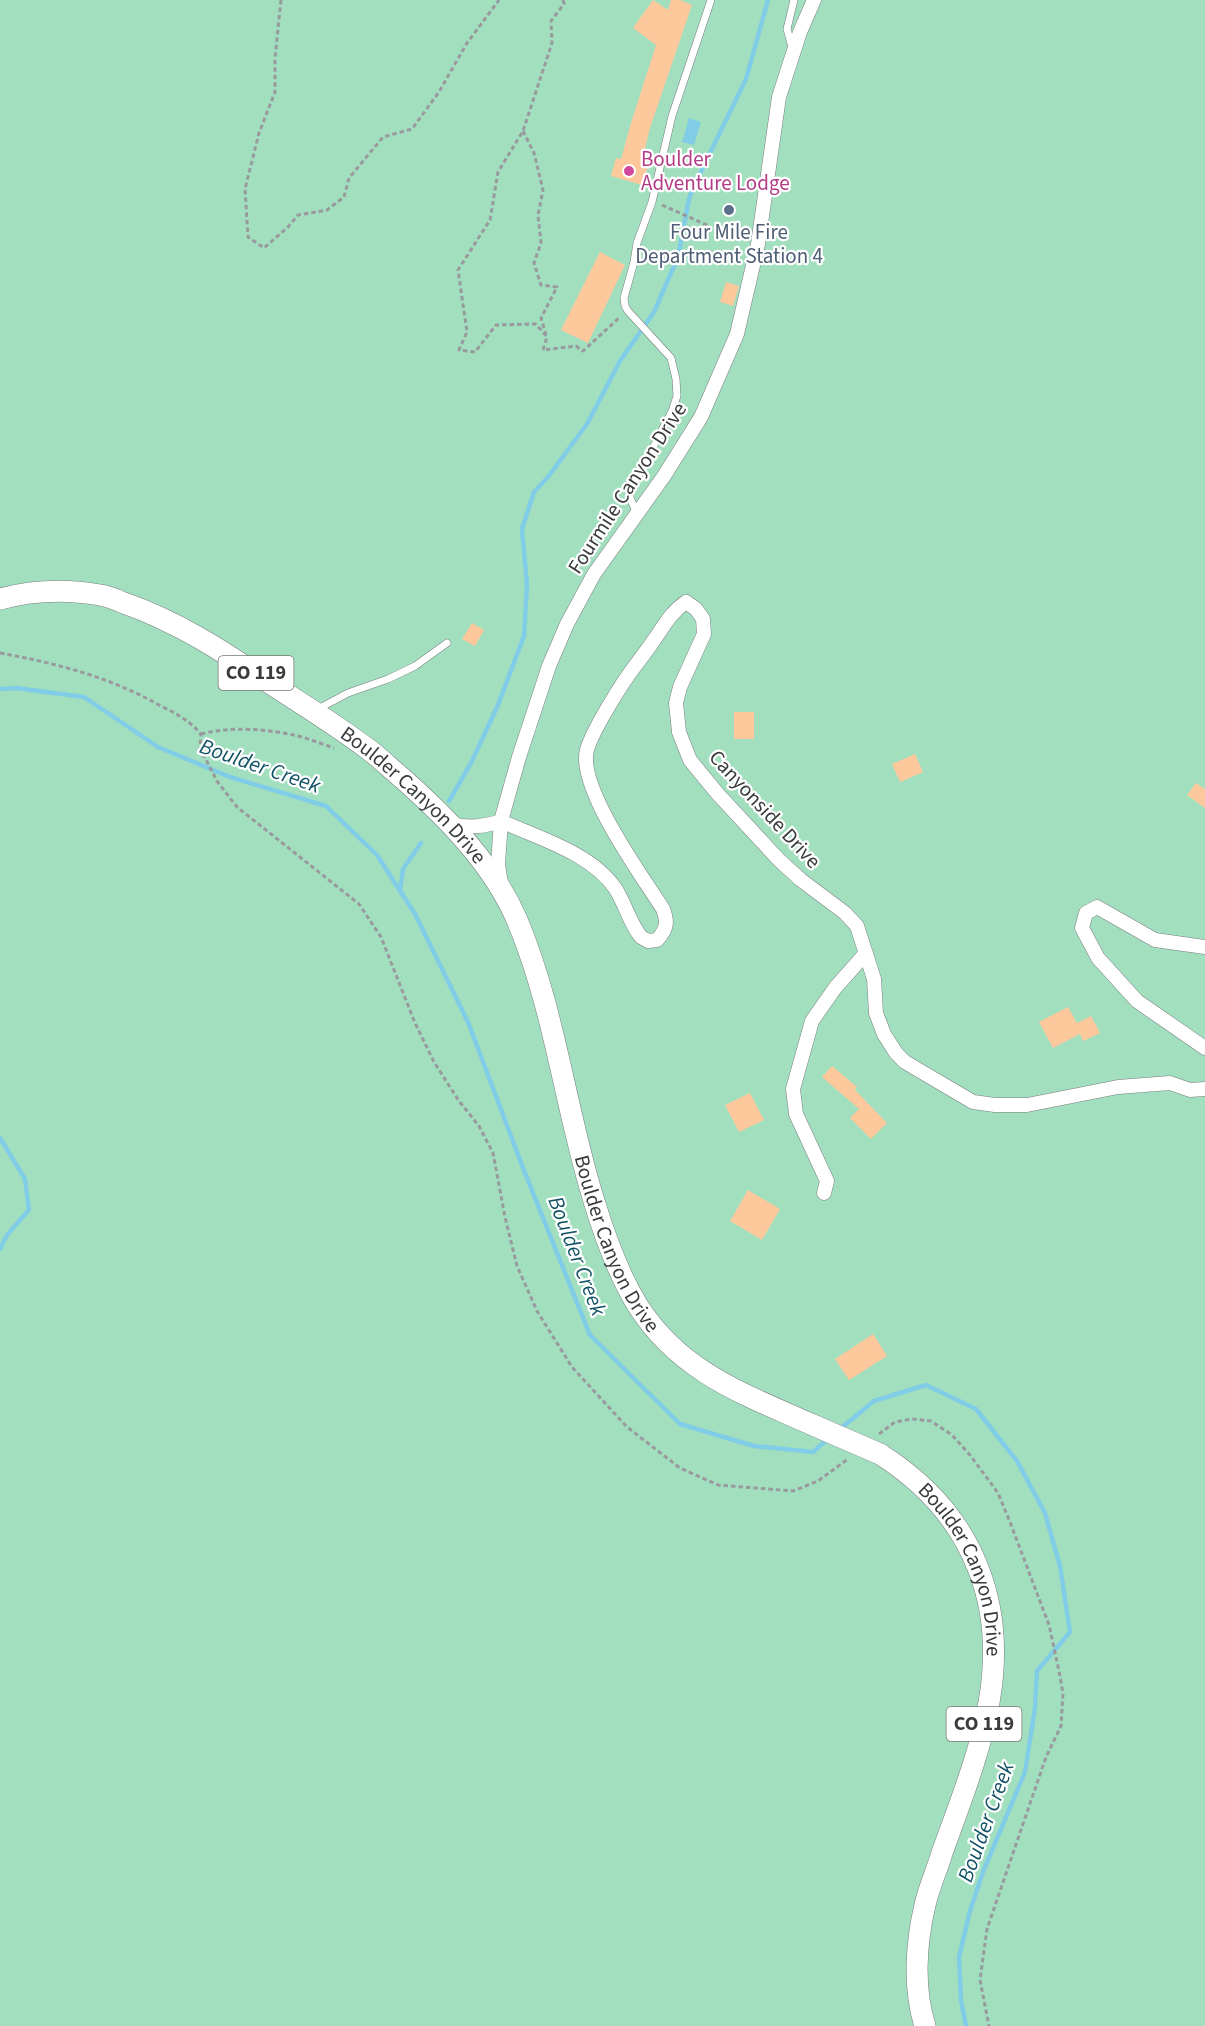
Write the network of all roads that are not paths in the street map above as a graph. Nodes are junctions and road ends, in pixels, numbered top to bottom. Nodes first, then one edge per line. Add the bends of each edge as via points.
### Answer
1 (711, 0) edge
2 (794, 0) edge
3 (814, 0) edge
4 (793, 52) junction
5 (637, 513) junction
6 (0, 599) edge
7 (447, 643) dead end
8 (313, 712) junction
9 (501, 821) junction
10 (449, 824) junction
11 (501, 889) junction
12 (1205, 947) edge
13 (866, 953) junction
14 (1205, 1048) edge
15 (1205, 1089) edge
16 (824, 1193) dead end
17 (925, 2026) edge

1 - 5 lane via 672,116 624,298 628,311 671,358 677,396 630,492
2 - 4 lane via 787,29
3 - 4 street, Fourmile Canyon Drive
4 - 5 street, Fourmile Canyon Drive via 779,97 758,244 737,334 701,417
5 - 9 street, Fourmile Canyon Drive via 594,574 567,624 535,707
6 - 8 main road, Boulder Canyon Drive / CO 119 via 60,591 102,595 158,614 235,659
7 - 8 lane via 416,666 348,693
8 - 10 main road, Boulder Canyon Drive / CO 119 via 371,751
9 - 10 street via 479,827
9 - 11 street, Fourmile Canyon Drive
9 - 13 street, Canyonside Drive via 590,861 616,890 641,937 657,940 666,930 663,909 605,815 586,772 586,751 630,673 665,621 686,602 703,619 704,634 676,703 679,732 690,760 778,860 857,926
10 - 11 main road, Boulder Canyon Drive / CO 119
11 - 17 main road, Boulder Canyon Drive / CO 119, bridge via 539,979 580,1157 602,1225 617,1266 655,1330 677,1353 705,1373 880,1454 904,1469 952,1519 984,1584 994,1625 990,1701 971,1773 925,1903 917,1984
12 - 14 street via 1155,940 1097,907 1086,913 1082,928 1098,958 1137,1001
13 - 15 street, Canyonside Drive via 874,979 876,1013 896,1053 973,1102 1027,1105 1170,1083 1190,1090
13 - 16 street via 812,1021 793,1089 796,1114 827,1181

